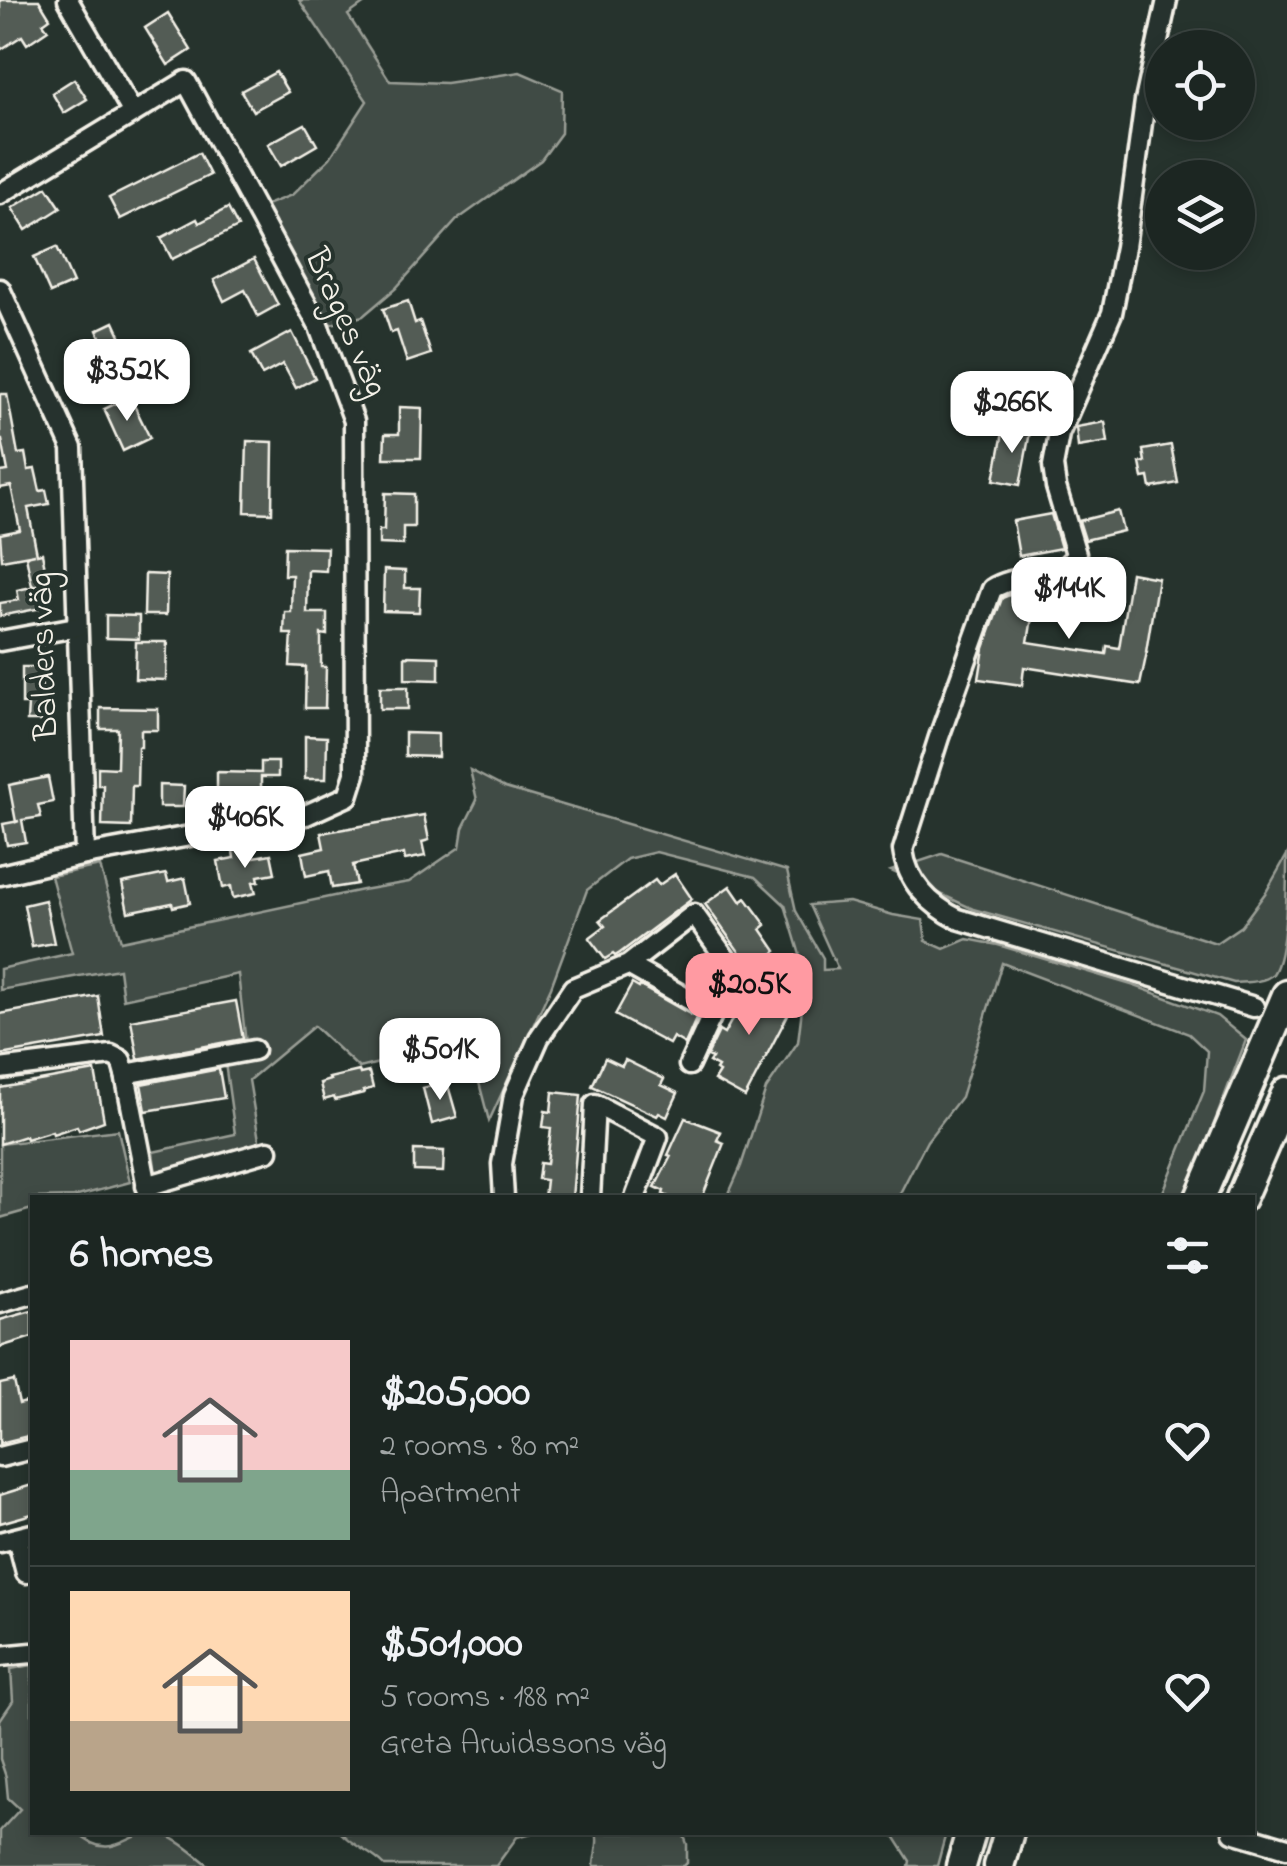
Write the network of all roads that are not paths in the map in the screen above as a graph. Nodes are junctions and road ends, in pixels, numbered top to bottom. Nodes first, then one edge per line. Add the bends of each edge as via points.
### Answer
1 (68, 0) edge
2 (1167, 0) edge
3 (133, 113) junction
4 (0, 194) edge
5 (0, 289) edge
6 (76, 627) junction
7 (0, 641) edge
8 (84, 855) junction
9 (0, 875) edge
10 (628, 966) junction
11 (1287, 995) edge
12 (1254, 1007) dead end
13 (713, 1013) junction
14 (254, 1050) dead end
15 (688, 1065) dead end
16 (0, 1069) edge
17 (126, 1074) junction
18 (1287, 1092) edge
19 (268, 1151) dead end
20 (148, 1192) edge
21 (504, 1195) edge
22 (590, 1195) edge
23 (636, 1195) edge
24 (1201, 1195) edge
25 (1243, 1195) edge
26 (30, 1295) edge
27 (0, 1303) edge
28 (30, 1450) edge
29 (0, 1457) edge
30 (16, 1538) edge
31 (30, 1572) edge
32 (30, 1653) edge
33 (0, 1656) edge
34 (970, 1835) edge
35 (1008, 1835) edge
36 (1243, 1835) edge
37 (1287, 1848) edge
38 (961, 1866) edge
39 (999, 1866) edge

1 - 3 street
2 - 12 street via 1112,314 1060,434 1053,466 1076,554 1062,571 992,589 903,850 911,878 958,918
3 - 4 street
3 - 8 street, Brages väg via 186,81 319,327 354,420 355,774 348,796 306,815
5 - 6 street, Balders väg via 72,448
6 - 7 street
6 - 8 street, Balders väg
8 - 9 street
10 - 13 street
10 - 13 street via 694,914 737,974
10 - 21 street via 574,988 539,1038 514,1094
11 - 24 highway
13 - 15 street
14 - 17 street
16 - 17 street via 111,1054
17 - 20 street
18 - 25 highway
19 - 20 street
22 - 23 street via 595,1104 658,1137
26 - 27 street
28 - 29 street
30 - 31 street
32 - 33 street
34 - 38 highway
35 - 39 highway
36 - 37 street

